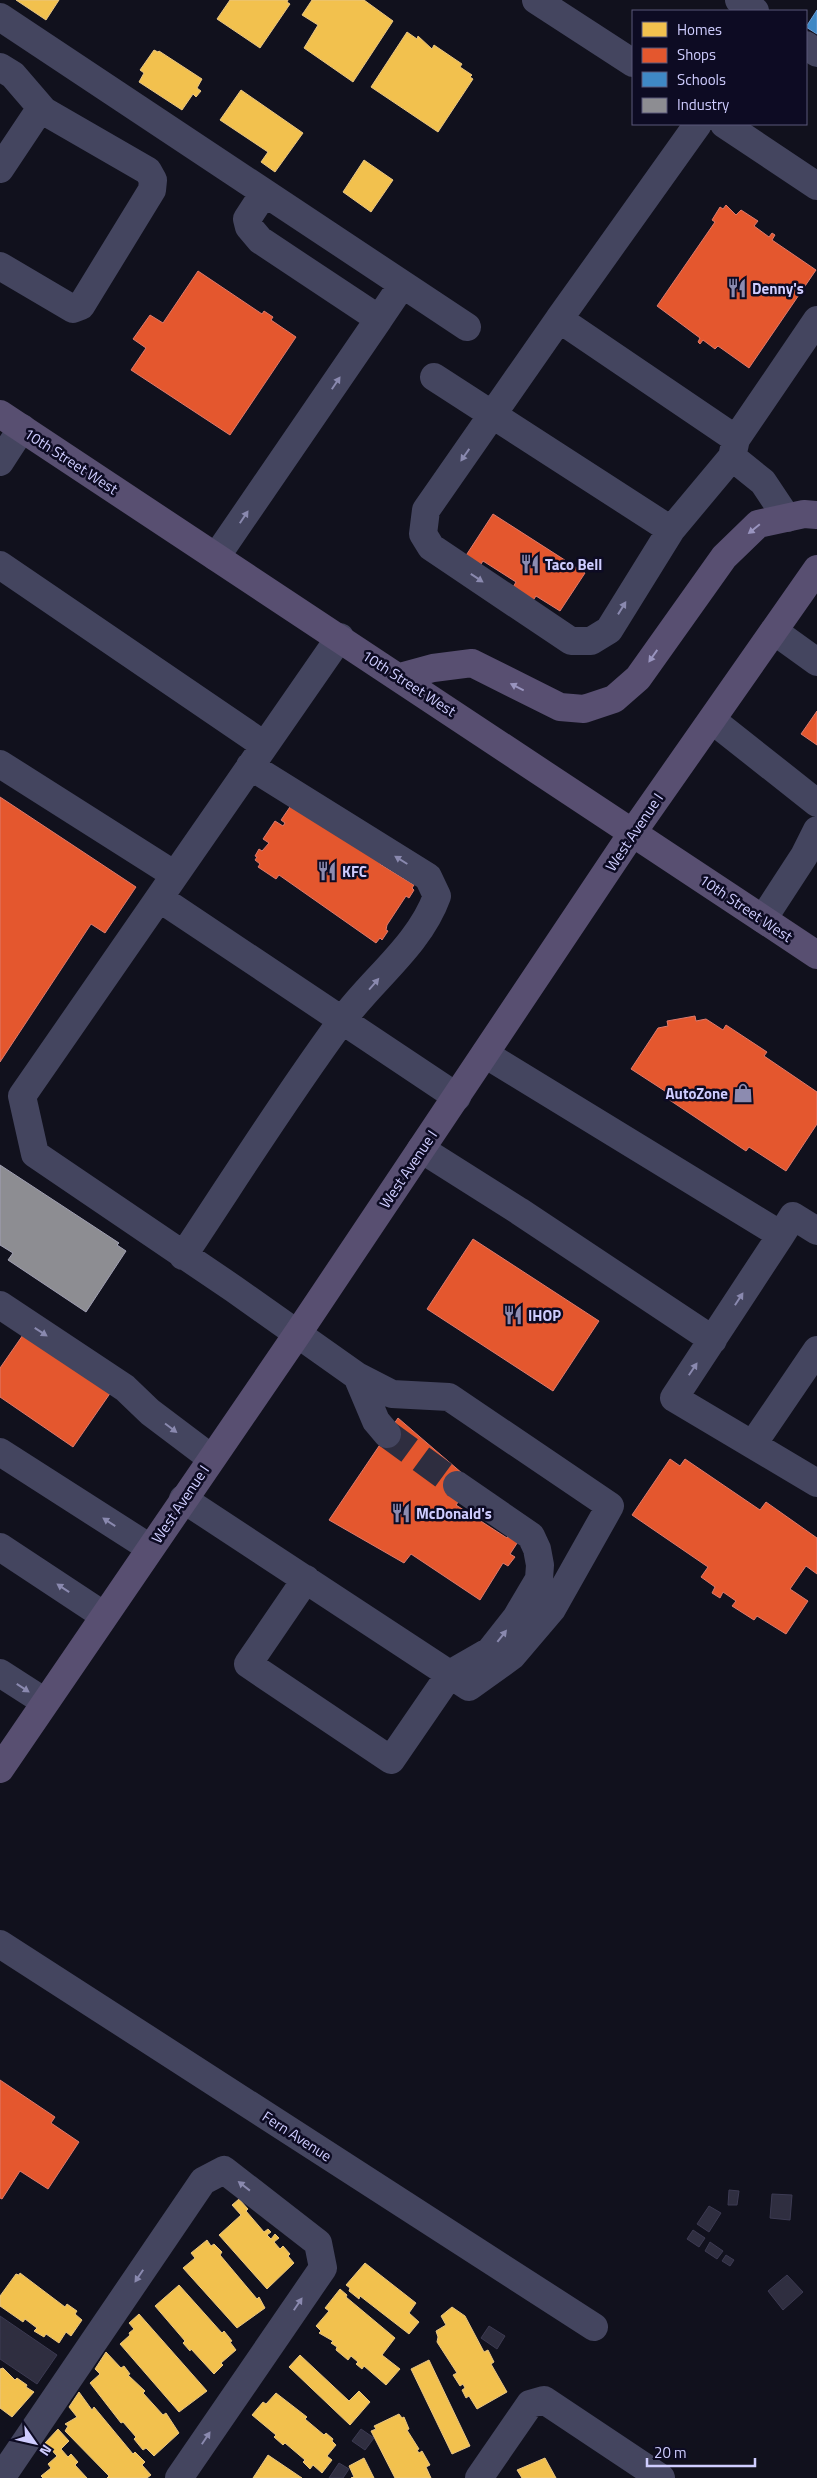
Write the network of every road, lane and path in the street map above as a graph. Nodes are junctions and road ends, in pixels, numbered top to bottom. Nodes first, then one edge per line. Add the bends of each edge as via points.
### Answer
1 (536, 0) edge
2 (739, 0) edge
3 (754, 10) edge
4 (0, 18) edge
5 (632, 62) edge
6 (0, 67) edge
7 (44, 111) junction
8 (697, 125) edge
9 (728, 125) edge
10 (755, 132) edge
11 (0, 169) edge
12 (817, 186) edge
13 (264, 193) junction
14 (0, 266) edge
15 (402, 285) junction
16 (379, 319) junction
17 (559, 319) junction
18 (817, 320) edge
19 (467, 327) dead end
20 (434, 377) dead end
21 (494, 415) junction
22 (11, 421) edge
23 (734, 448) junction
24 (0, 462) edge
25 (817, 515) edge
26 (787, 518) junction
27 (671, 530) junction
28 (216, 557) junction
29 (0, 565) edge
30 (817, 569) edge
31 (774, 631) junction
32 (340, 637) junction
33 (817, 662) edge
34 (400, 677) junction
35 (712, 720) junction
36 (257, 756) junction
37 (0, 764) edge
38 (817, 803) edge
39 (817, 830) edge
40 (633, 832) junction
41 (175, 875) junction
42 (160, 898) junction
43 (763, 919) junction
44 (817, 955) edge
45 (342, 1021) junction
46 (485, 1054) junction
47 (457, 1097) junction
48 (421, 1149) junction
49 (817, 1231) edge
50 (781, 1235) junction
51 (183, 1256) junction
52 (0, 1305) edge
53 (298, 1333) junction
54 (713, 1340) junction
55 (817, 1350) edge
56 (357, 1376) junction
57 (387, 1434) tunnel mouth
58 (753, 1444) junction
59 (0, 1452) edge
60 (211, 1458) junction
61 (817, 1483) edge
62 (457, 1485) tunnel mouth
63 (183, 1499) junction
64 (0, 1547) edge
65 (150, 1548) junction
66 (306, 1579) junction
67 (103, 1615) junction
68 (0, 1673) edge
69 (450, 1674) junction
70 (45, 1702) junction
71 (0, 1769) edge
72 (0, 1944) edge
73 (594, 2328) dead end
74 (1, 2478) edge
75 (178, 2478) edge
76 (479, 2478) edge
77 (661, 2478) edge

1 - 5 street
2 - 3 street
4 - 13 street
6 - 7 street via 13,76
7 - 11 street via 36,115
7 - 14 street via 148,171 153,180 152,190 81,306 73,309 58,302
8 - 17 street
9 - 10 street
10 - 12 street
13 - 15 street
13 - 16 street via 246,219 260,240
15 - 16 street
15 - 19 street
28 -> 16 street
17 - 21 street
17 - 23 street
18 - 23 street
20 - 21 street
21 - 27 street
21 -> 27 street via 426,510 423,534 431,547 570,641 591,641 609,630
22 - 24 street
22 - 28 main road, 10th Street West
23 - 26 street
23 - 27 street
25 - 26 main road
26 -> 34 main road via 758,524 724,557 638,678 614,699 584,709 560,707 472,663 433,668
28 - 32 main road, 10th Street West
29 - 36 street
30 - 31 main road, West Avenue I
31 - 33 street
31 - 35 main road, West Avenue I
32 - 34 main road, 10th Street West
32 - 36 street
34 - 40 main road, 10th Street West
35 - 38 street
35 - 40 main road, West Avenue I
36 - 41 street
45 -> 36 street via 430,914 437,896 428,877
37 - 41 street
39 - 43 street via 808,850
40 - 43 main road, 10th Street West
40 - 46 main road, West Avenue I
41 - 42 street
42 - 45 street
42 - 51 street via 22,1096 35,1154
43 - 44 main road, 10th Street West
45 - 47 street
45 - 51 street
46 - 47 main road, West Avenue I
46 - 50 street
47 - 48 main road, West Avenue I
48 - 53 main road, West Avenue I
48 - 54 street
49 - 50 street via 793,1216
54 -> 50 street
51 - 53 street
52 -> 60 street via 126,1388 150,1412
53 - 56 street
53 - 60 main road, West Avenue I
58 -> 54 street via 674,1398
55 - 58 street
56 - 57 street via 376,1421
56 - 69 street via 392,1394 449,1397 610,1506 552,1609 512,1656 468,1687
58 - 61 street
65 -> 59 street
60 - 63 main road, West Avenue I
69 -> 62 street via 490,1651 503,1636 539,1579 540,1565 531,1536
63 - 65 main road, West Avenue I
63 - 66 street
67 -> 64 street
65 - 67 main road, West Avenue I
66 - 69 street
66 - 69 street via 248,1664 391,1760
67 - 70 main road, West Avenue I
68 -> 70 street
70 - 71 main road, West Avenue I
72 - 73 street, Fern Avenue
75 -> 74 street via 323,2268 318,2243 224,2170 203,2181
76 - 77 street via 530,2404 544,2400

